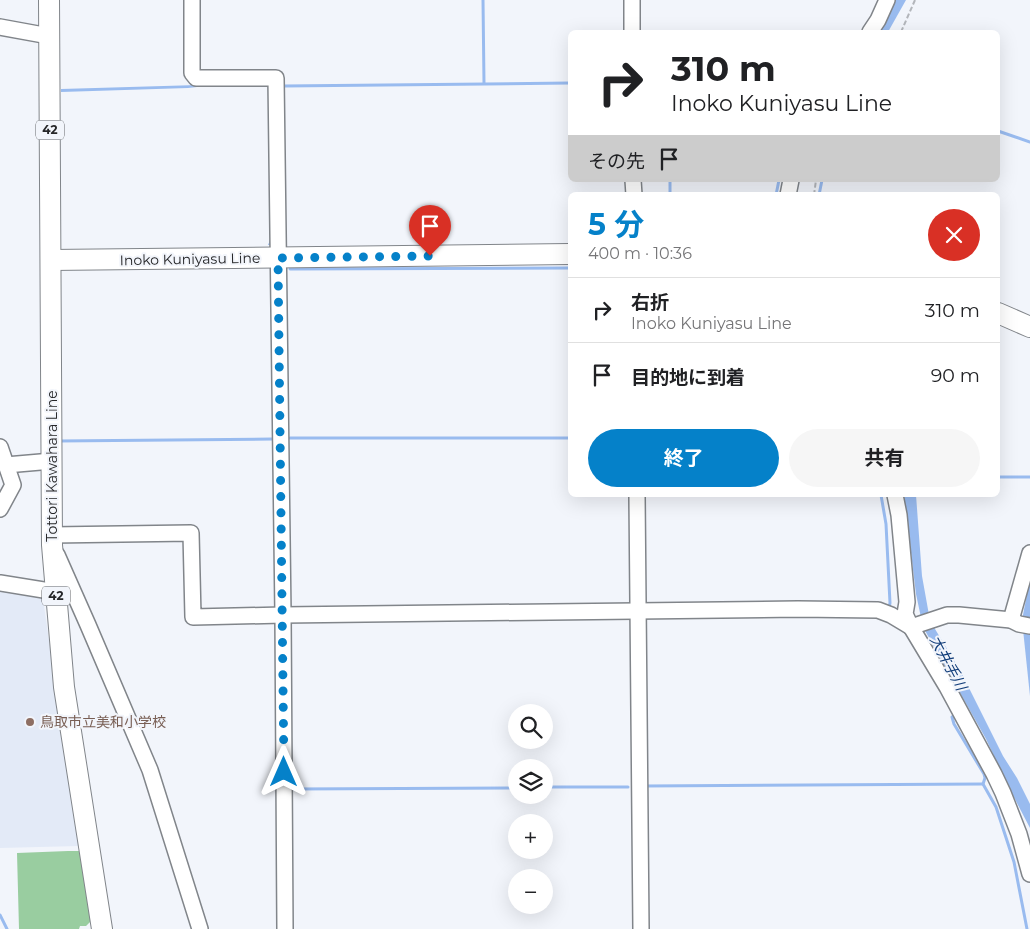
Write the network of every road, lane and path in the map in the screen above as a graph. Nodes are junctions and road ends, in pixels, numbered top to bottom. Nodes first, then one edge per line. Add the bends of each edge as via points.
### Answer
1 (49, 0) edge
2 (192, 0) edge
3 (632, 0) edge
4 (887, 0) edge
5 (915, 0) edge
6 (0, 27) edge
7 (632, 30) edge
8 (871, 30) edge
9 (902, 30) edge
10 (49, 36) junction
11 (568, 254) edge
12 (278, 258) junction
13 (51, 260) junction
14 (1000, 314) edge
15 (1030, 327) edge
16 (0, 447) edge
17 (52, 461) junction
18 (6, 465) junction
19 (637, 497) edge
20 (895, 497) edge
21 (0, 509) edge
22 (52, 540) junction
23 (1030, 553) edge
24 (0, 583) edge
25 (56, 592) junction
26 (638, 611) junction
27 (283, 615) junction
28 (1011, 620) junction
29 (1030, 626) edge
30 (911, 627) junction
31 (1030, 874) edge
32 (102, 929) edge
33 (200, 929) edge
34 (285, 929) edge
35 (641, 929) edge

1 - 10 main road, Tottori Kawahara Line / 42
2 - 12 street via 192,73 196,78 276,78
3 - 7 street
4 - 8 street
5 - 9 path
6 - 10 street
10 - 13 main road, Tottori Kawahara Line / 42
11 - 12 main road, Inoko Kuniyasu Line
12 - 13 main road, Inoko Kuniyasu Line
12 - 27 street
13 - 17 main road, Tottori Kawahara Line / 42
14 - 15 main road
16 - 18 street
17 - 18 street
17 - 22 main road, Tottori Kawahara Line / 42
18 - 21 street via 13,485
19 - 26 street
20 - 30 street via 907,602 905,614
22 - 25 main road, Tottori Kawahara Line / 42
22 - 27 street via 191,533 194,617
22 - 33 street via 150,770
23 - 28 street
24 - 25 street
25 - 32 main road, Tottori Kawahara Line / 42 via 64,686
26 - 27 street
26 - 30 street via 878,610
26 - 35 street
27 - 34 street
28 - 29 street
28 - 30 street via 947,615
30 - 31 street via 994,774 1019,834

